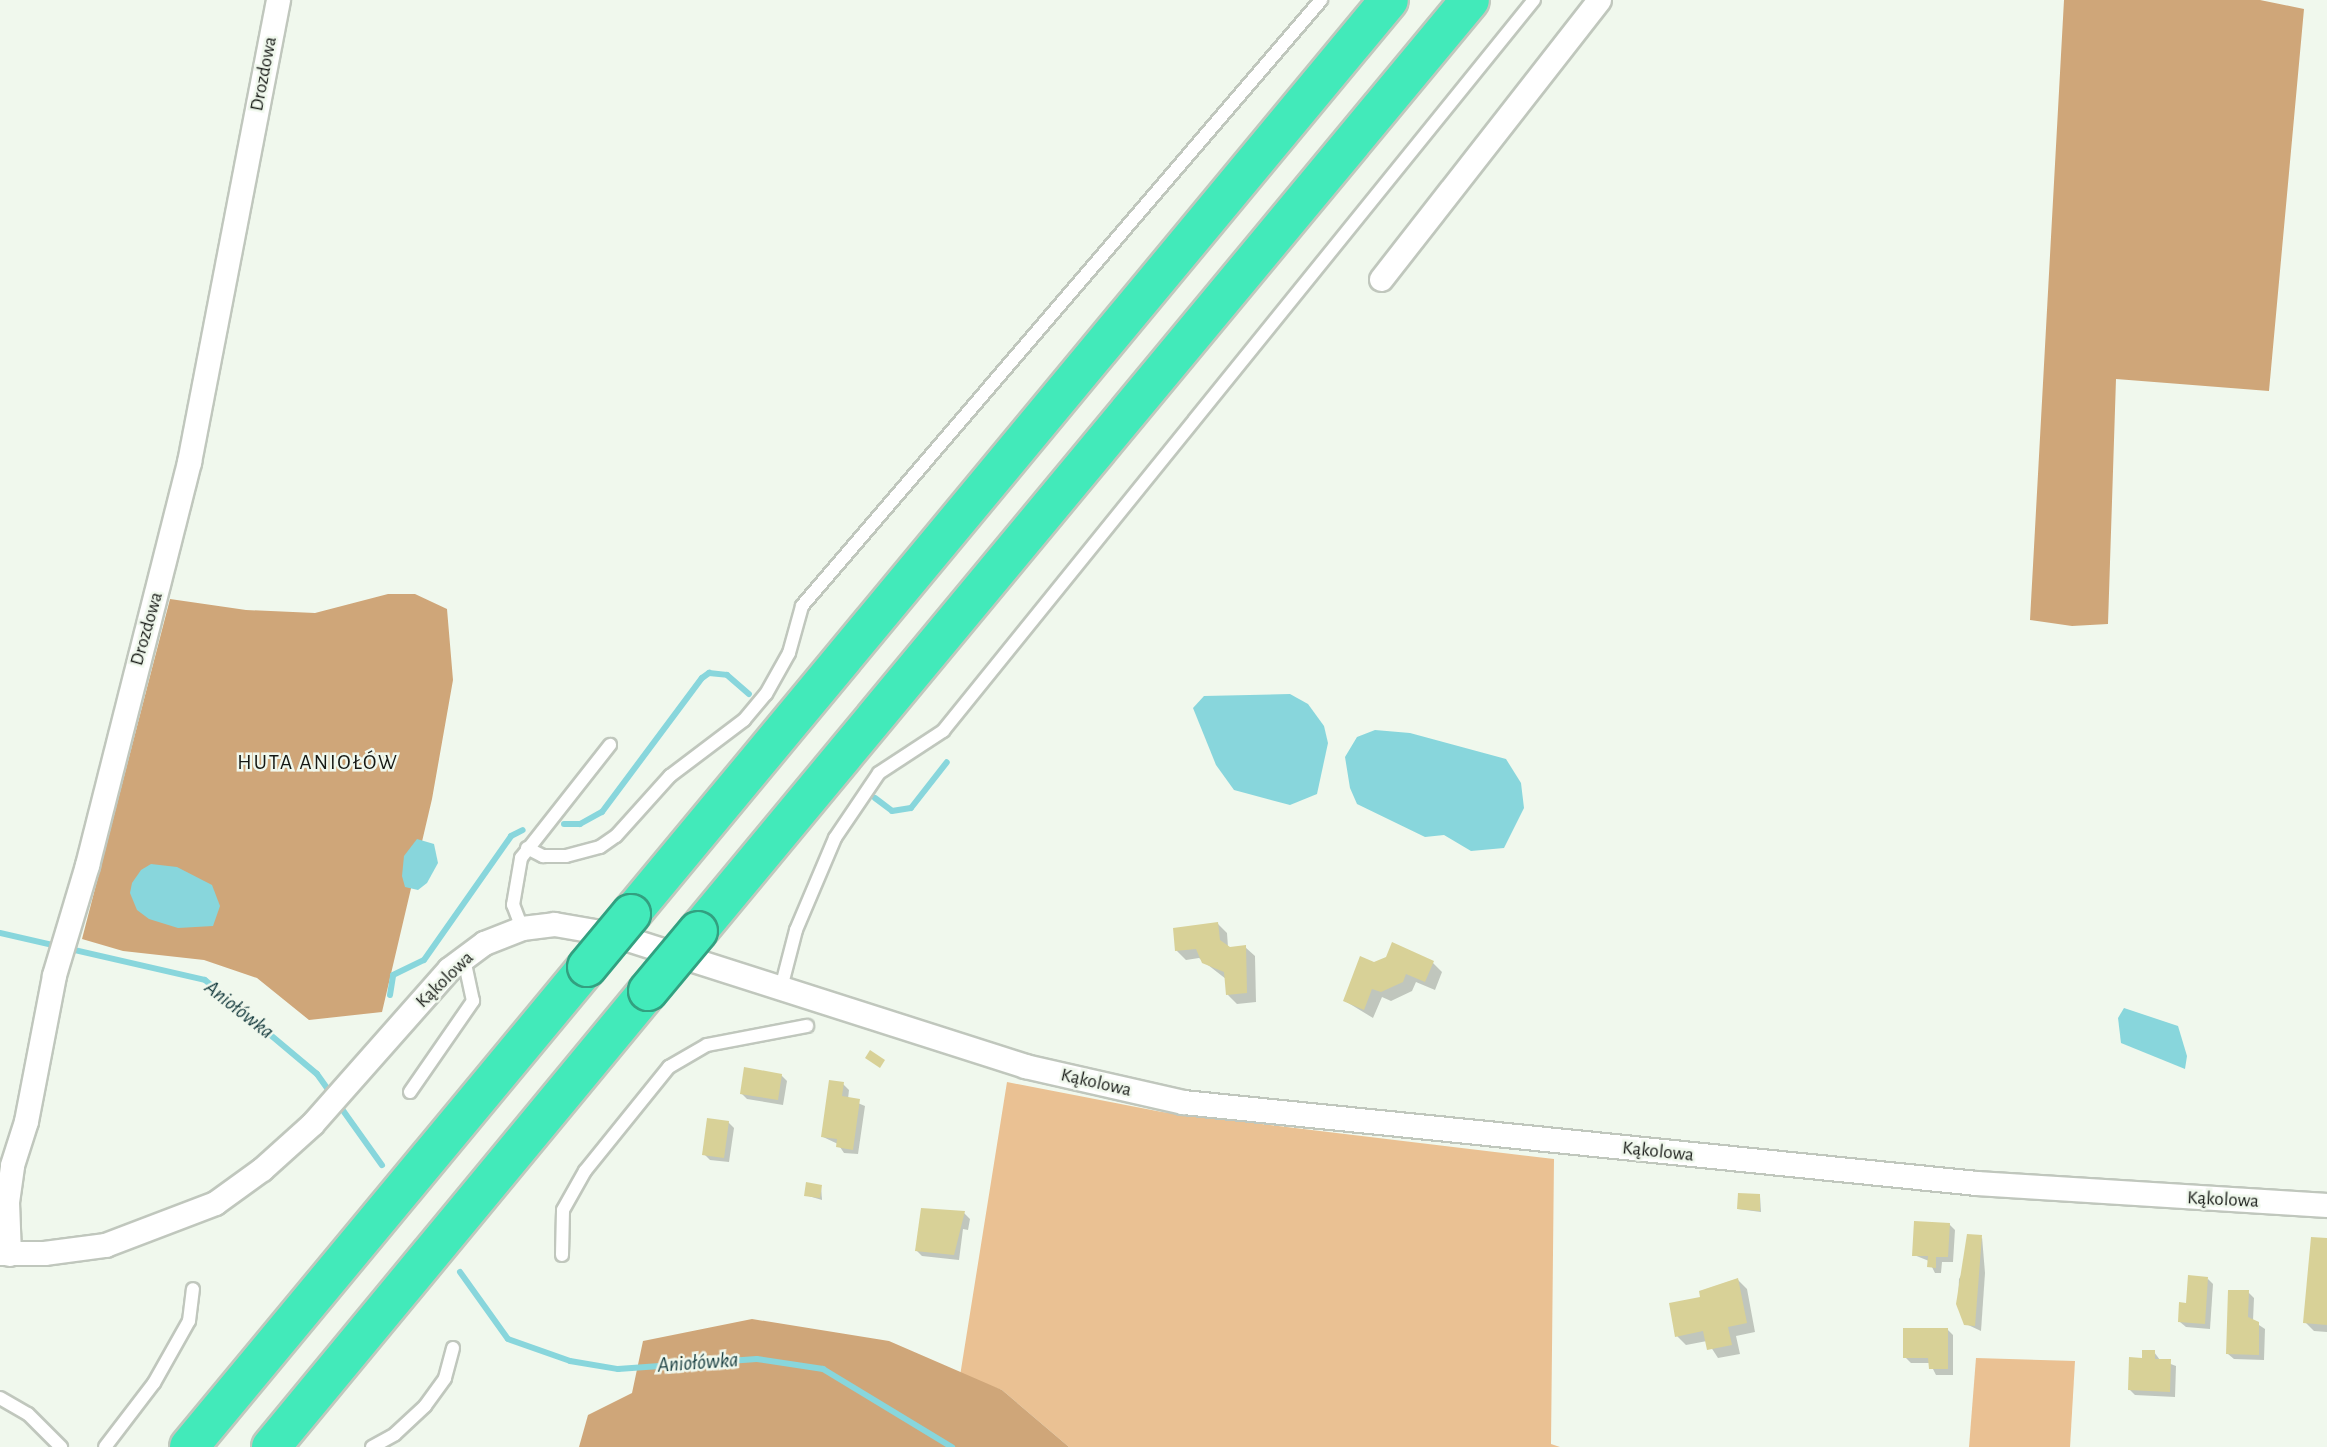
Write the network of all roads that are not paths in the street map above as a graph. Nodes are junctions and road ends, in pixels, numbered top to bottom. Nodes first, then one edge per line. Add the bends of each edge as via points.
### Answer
1 (278, 0) edge
2 (1321, 0) edge
3 (1389, 0) edge
4 (1470, 0) edge
5 (1534, 0) edge
6 (1599, 0) edge
7 (1381, 279) dead end
8 (611, 745) dead end
9 (527, 848) junction
10 (522, 928) junction
11 (464, 959) junction
12 (781, 988) junction
13 (807, 1026) dead end
14 (410, 1092) dead end
15 (2327, 1205) edge
16 (4, 1253) edge
17 (562, 1255) dead end
18 (194, 1289) dead end
19 (453, 1348) dead end
20 (0, 1398) edge
21 (61, 1447) edge
22 (105, 1447) edge
23 (189, 1447) edge
24 (271, 1447) edge
25 (372, 1447) edge

1 - 16 street, Drozdowa via 190,462 62,950 26,1121 12,1165
2 - 9 lane via 802,606 789,653 766,694 744,720 670,776 616,836 600,847 566,856 543,856
3 - 23 highway, bridge
4 - 24 highway, bridge
5 - 12 lane via 943,731 871,783 835,838 796,930
6 - 7 street
8 - 9 lane
9 - 10 lane via 514,882 513,905
10 - 11 street, Kąkolowa via 484,943
10 - 12 street, Kąkolowa via 554,923 612,934
11 - 14 lane via 473,1002
11 - 16 street, Kąkolowa via 312,1124 262,1170 215,1203 105,1245
12 - 15 street, Kąkolowa via 1025,1066 1183,1102 1963,1181
13 - 17 lane via 707,1045 669,1067 585,1171 563,1210
18 - 22 lane via 189,1321 172,1352
19 - 25 lane via 445,1378 425,1406 395,1434
20 - 21 lane via 28,1414

